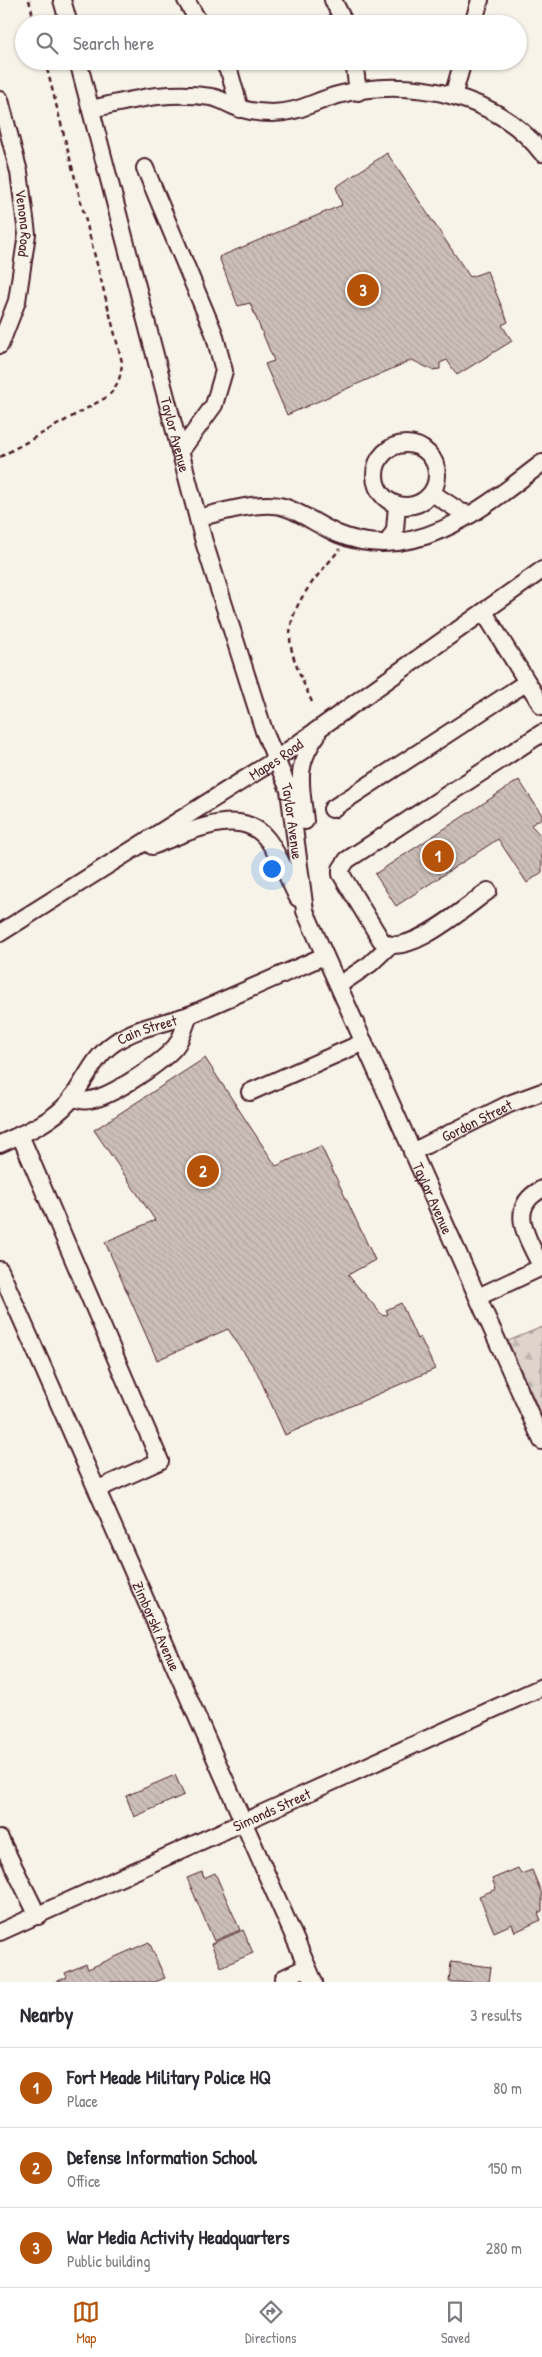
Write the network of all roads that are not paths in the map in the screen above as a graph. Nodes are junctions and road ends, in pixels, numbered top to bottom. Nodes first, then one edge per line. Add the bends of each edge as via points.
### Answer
1 (62, 0) edge
2 (186, 0) edge
3 (333, 0) edge
4 (480, 0) edge
5 (66, 15) edge
6 (195, 15) edge
7 (340, 15) edge
8 (476, 15) edge
9 (80, 70) edge
10 (228, 70) edge
11 (355, 70) edge
12 (461, 70) edge
13 (358, 92) junction
14 (454, 96) junction
15 (0, 100) edge
16 (240, 109) junction
17 (91, 110) junction
18 (542, 153) edge
19 (145, 168) dead end
20 (0, 345) edge
21 (180, 452) junction
22 (542, 463) edge
23 (432, 493) junction
24 (397, 505) junction
25 (470, 514) junction
26 (198, 518) junction
27 (388, 542) junction
28 (542, 570) edge
29 (484, 612) junction
30 (527, 682) junction
31 (542, 706) edge
32 (326, 724) junction
33 (542, 733) edge
34 (275, 760) junction
35 (332, 809) dead end
36 (116, 860) junction
37 (488, 891) dead end
38 (306, 911) junction
39 (0, 933) edge
40 (390, 945) junction
41 (324, 956) junction
42 (339, 985) junction
43 (189, 1015) junction
44 (364, 1042) junction
45 (250, 1092) dead end
46 (542, 1092) edge
47 (72, 1097) junction
48 (20, 1135) junction
49 (0, 1144) edge
50 (412, 1152) junction
51 (542, 1189) edge
52 (542, 1267) edge
53 (0, 1270) edge
54 (478, 1297) junction
55 (542, 1441) edge
56 (98, 1489) junction
57 (542, 1687) edge
58 (244, 1823) junction
59 (0, 1839) edge
60 (38, 1916) junction
61 (0, 1932) edge
62 (310, 1975) edge
63 (284, 1982) edge

1 - 5 street
2 - 6 street
3 - 7 street
4 - 8 street
9 - 17 street, Taylor Avenue
10 - 16 street
11 - 13 street
12 - 14 street
13 - 14 street via 382,87
13 - 16 street via 337,95 288,112
14 - 18 street via 492,110 529,136
15 - 20 street, Venona Road via 18,172 27,234 17,301
16 - 17 street via 214,97 187,93 148,96
17 - 21 street, Taylor Avenue
19 - 21 street via 214,333 224,371 214,405
21 - 26 street, Taylor Avenue
22 - 25 street
23 - 24 street via 419,504
23 - 24 street via 438,471 429,453 411,444 392,447 377,462 374,472 380,493
23 - 25 street via 461,512
24 - 27 street via 395,530
25 - 27 street via 428,536
26 - 27 street via 251,506 282,506 339,534
26 - 34 street, Taylor Avenue
28 - 29 street, Mapes Road
29 - 30 street
29 - 32 street, Mapes Road
30 - 31 street
30 - 35 street
32 - 34 street, Mapes Road
32 - 38 street via 306,752 301,768 307,844
33 - 40 street via 342,865 341,874 381,940
34 - 36 street, Mapes Road
34 - 38 street, Taylor Avenue via 292,803
36 - 38 street via 218,824 241,823 258,831 267,840
36 - 39 street, Mapes Road
37 - 40 street via 414,941
38 - 41 street, Taylor Avenue
40 - 42 street via 370,964
41 - 42 street, Taylor Avenue
41 - 43 street, Cain Street
42 - 44 street, Taylor Avenue
43 - 47 street, Cain Street via 145,1026 112,1044 96,1060
43 - 47 street via 176,1046 159,1061 114,1091 94,1100
44 - 45 street
44 - 50 street, Taylor Avenue
46 - 50 street, Gordon Street via 509,1104
47 - 48 street, Cain Street via 53,1116
48 - 49 street, Cain Street
48 - 56 street via 160,1461
50 - 54 street, Taylor Avenue
51 - 52 street via 523,1207 521,1217
52 - 54 street
53 - 56 street, Zimborski Avenue
54 - 55 street, Taylor Avenue
56 - 58 street, Zimborski Avenue
57 - 58 street, Simonds Street
58 - 60 street, Simonds Street
58 - 62 street, Zimborski Avenue
59 - 60 street
60 - 61 street, Simonds Street
62 - 63 street via 284,1978

